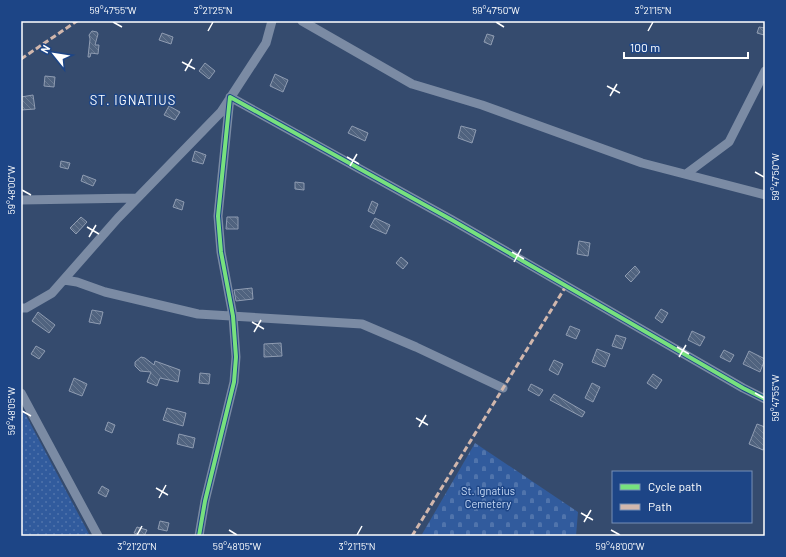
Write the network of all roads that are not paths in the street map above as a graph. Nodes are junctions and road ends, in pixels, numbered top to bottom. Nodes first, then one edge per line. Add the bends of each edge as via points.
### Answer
1 (272, 21) edge
2 (302, 21) edge
3 (765, 70) edge
4 (230, 98) junction
5 (686, 174) junction
6 (765, 195) edge
7 (136, 198) junction
8 (21, 200) edge
9 (64, 280) junction
10 (21, 308) edge
11 (233, 316) junction
12 (503, 388) dead end
13 (21, 393) edge
14 (765, 399) edge
15 (98, 536) edge
16 (199, 536) edge

1 - 4 street via 266,43
2 - 5 street via 412,84 482,105 642,163
3 - 5 street via 729,142
4 - 7 street via 221,112
4 - 11 street via 218,216
4 - 14 street via 445,216
5 - 6 street
7 - 8 street
7 - 9 street
9 - 10 street via 52,293 26,308
9 - 11 street via 198,314
11 - 12 street via 362,324
11 - 16 street via 236,358 234,382
13 - 15 street

